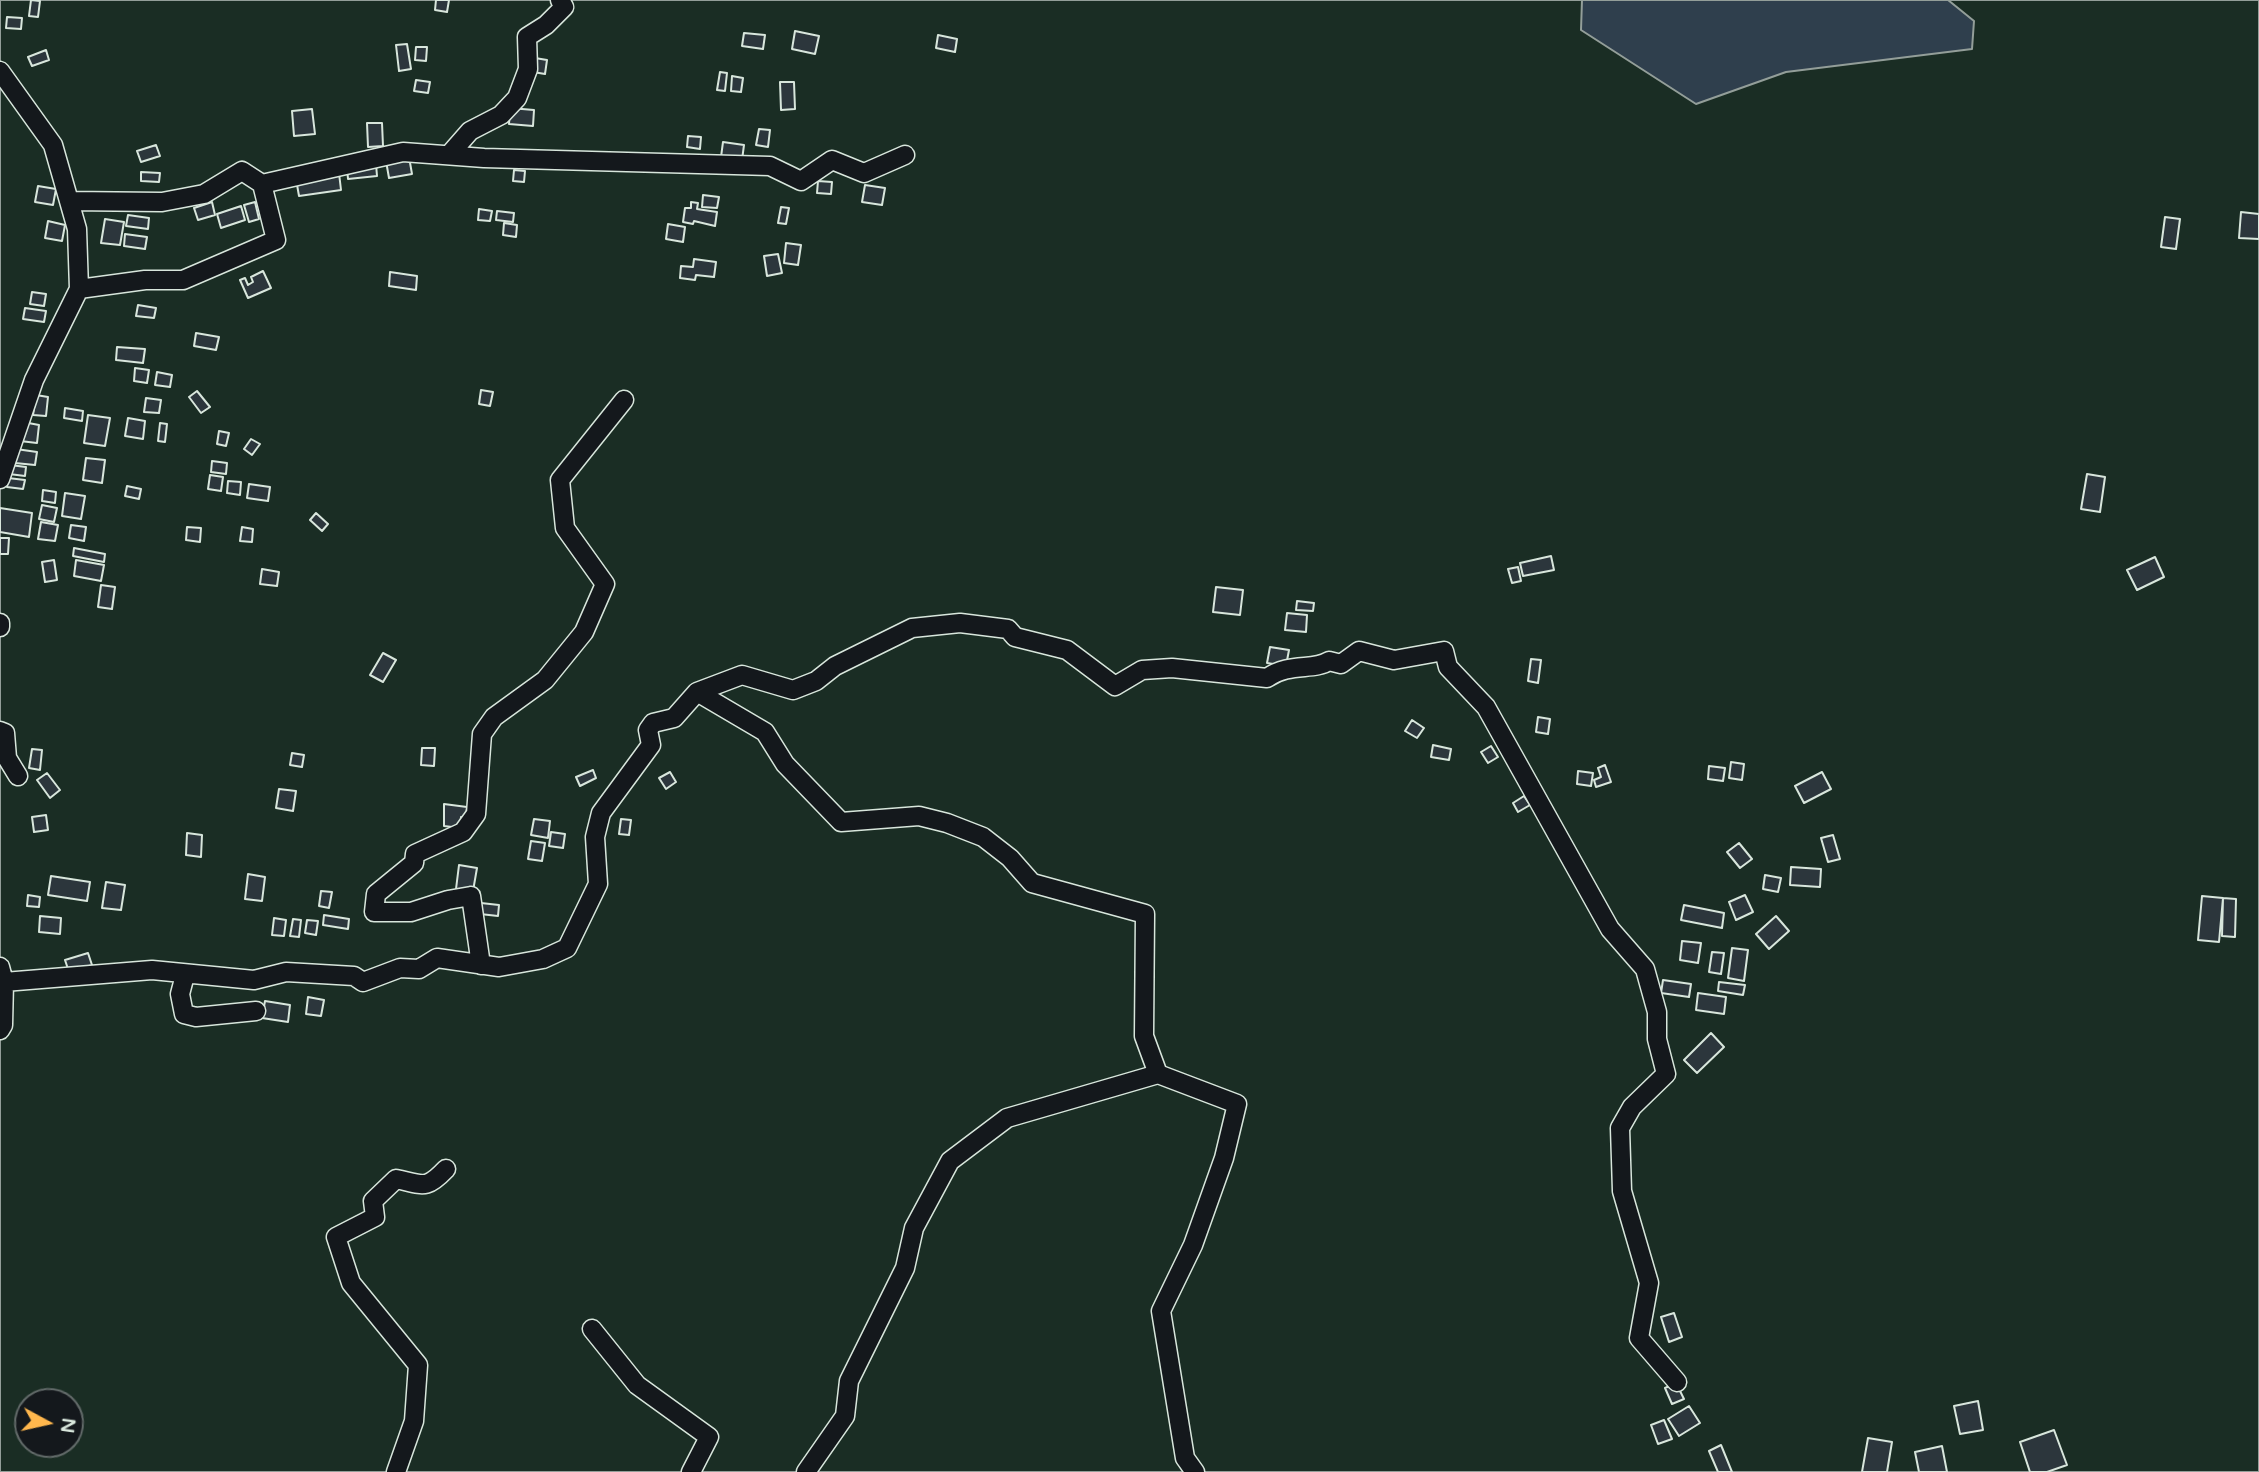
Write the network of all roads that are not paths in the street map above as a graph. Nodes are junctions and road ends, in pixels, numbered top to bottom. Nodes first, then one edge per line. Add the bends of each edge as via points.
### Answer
1 (560, 0) edge
2 (0, 71) edge
3 (449, 155) junction
4 (905, 155) dead end
5 (262, 184) junction
6 (69, 201) junction
7 (79, 289) junction
8 (624, 400) dead end
9 (0, 480) edge
10 (697, 692) junction
11 (0, 731) edge
12 (18, 776) dead end
13 (481, 965) junction
14 (2, 975) edge
15 (185, 975) junction
16 (256, 1011) dead end
17 (0, 1030) edge
18 (1158, 1074) junction
19 (446, 1169) dead end
20 (592, 1329) dead end
21 (1677, 1382) dead end
22 (396, 1472) edge
23 (691, 1472) edge
24 (806, 1472) edge
25 (1195, 1472) edge

1 - 3 street via 564,7 527,37 528,69 517,98 501,115 470,131
2 - 6 street via 53,145
3 - 4 street via 770,166 801,181 832,160 864,173
3 - 5 street via 403,152
5 - 6 street via 242,171 204,194 162,202
5 - 7 street via 276,240 183,280
6 - 7 street via 77,229
7 - 9 street via 34,380
8 - 13 street via 560,480 565,528 605,584 584,632 545,680 494,717 482,734 476,814 463,832 415,854 414,863 376,894 374,912 411,912 471,896
10 - 13 street via 674,718 653,723 648,730 651,745 601,813 595,837 598,884 567,948 543,959 499,967
10 - 18 street via 765,732 785,764 841,822 919,816 947,823 983,837 1032,883 1145,914 1143,1036
10 - 21 street via 742,675 793,690 912,628 960,623 1008,629 1015,637 1067,650 1115,686 1142,670 1172,667 1267,678 1278,670 1303,665 1341,664 1359,651 1394,660 1444,651 1448,667 1486,707 1610,929 1646,969 1666,1074 1632,1107 1620,1128 1622,1191 1649,1283 1639,1338
11 - 12 street via 5,733 7,758
13 - 15 street via 437,958 419,970 400,968 363,982 354,976 286,972 254,979
14 - 15 street via 152,970
14 - 17 street
15 - 16 street via 180,994 184,1014
18 - 24 street via 1007,1118 950,1161 914,1228 905,1268 849,1381 845,1416
18 - 25 street via 1237,1104 1224,1158 1193,1245 1161,1311 1185,1458
19 - 22 street via 432,1184 396,1179 373,1201 375,1217 336,1237 351,1283 418,1365 414,1421
20 - 23 street via 637,1385 709,1437

